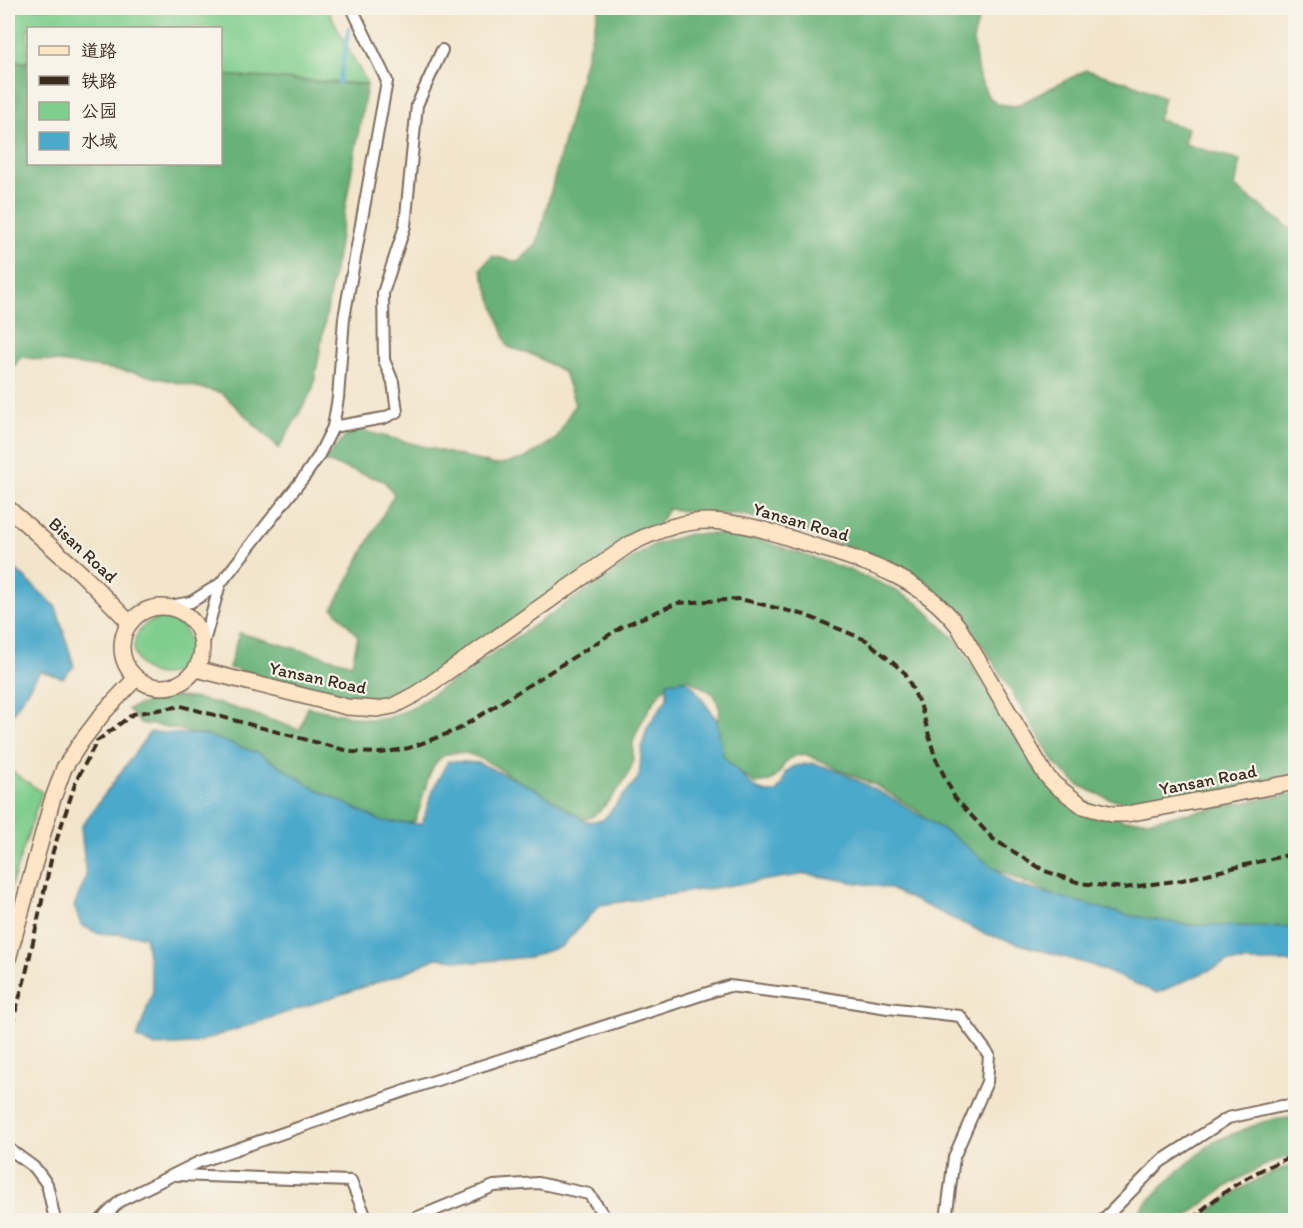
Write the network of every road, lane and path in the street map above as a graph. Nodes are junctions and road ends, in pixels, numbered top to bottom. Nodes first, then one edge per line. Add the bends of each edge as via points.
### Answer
1 (352, 8) edge
2 (442, 50) dead end
3 (333, 427) junction
4 (8, 508) edge
5 (220, 584) junction
6 (165, 607) junction
7 (130, 623) junction
8 (202, 649) junction
9 (196, 669) junction
10 (136, 678) junction
11 (1296, 782) edge
12 (8, 959) edge
13 (1296, 1105) edge
14 (8, 1148) edge
15 (174, 1174) junction
16 (55, 1221) edge
17 (101, 1221) edge
18 (367, 1221) edge
19 (411, 1221) edge
20 (607, 1221) edge
21 (946, 1221) edge
22 (1103, 1221) edge

1 - 3 street via 387,81 344,318
2 - 3 street via 417,105 405,226 383,293 384,360 393,382 397,412
3 - 5 street via 304,477
4 - 7 main road, Bisan Road
5 - 6 street via 191,602
5 - 8 street
6 - 7 main road via 145,611
6 - 8 main road via 191,620 198,628
7 - 10 main road via 122,652
8 - 9 main road
9 - 10 main road via 182,682 163,688
9 - 11 main road, Yansan Road via 347,707 393,706 416,694 630,544 687,523 731,523 869,563 929,596 958,626 1045,774 1083,806 1127,814
10 - 12 main road via 104,712 64,768
13 - 22 street via 1228,1118 1160,1162
14 - 16 street via 35,1168 47,1184
15 - 17 street via 120,1201
15 - 18 street via 351,1181
15 - 21 street via 428,1083 729,986 960,1016 989,1055 987,1082 954,1157
19 - 20 street via 494,1186 538,1183 589,1194

